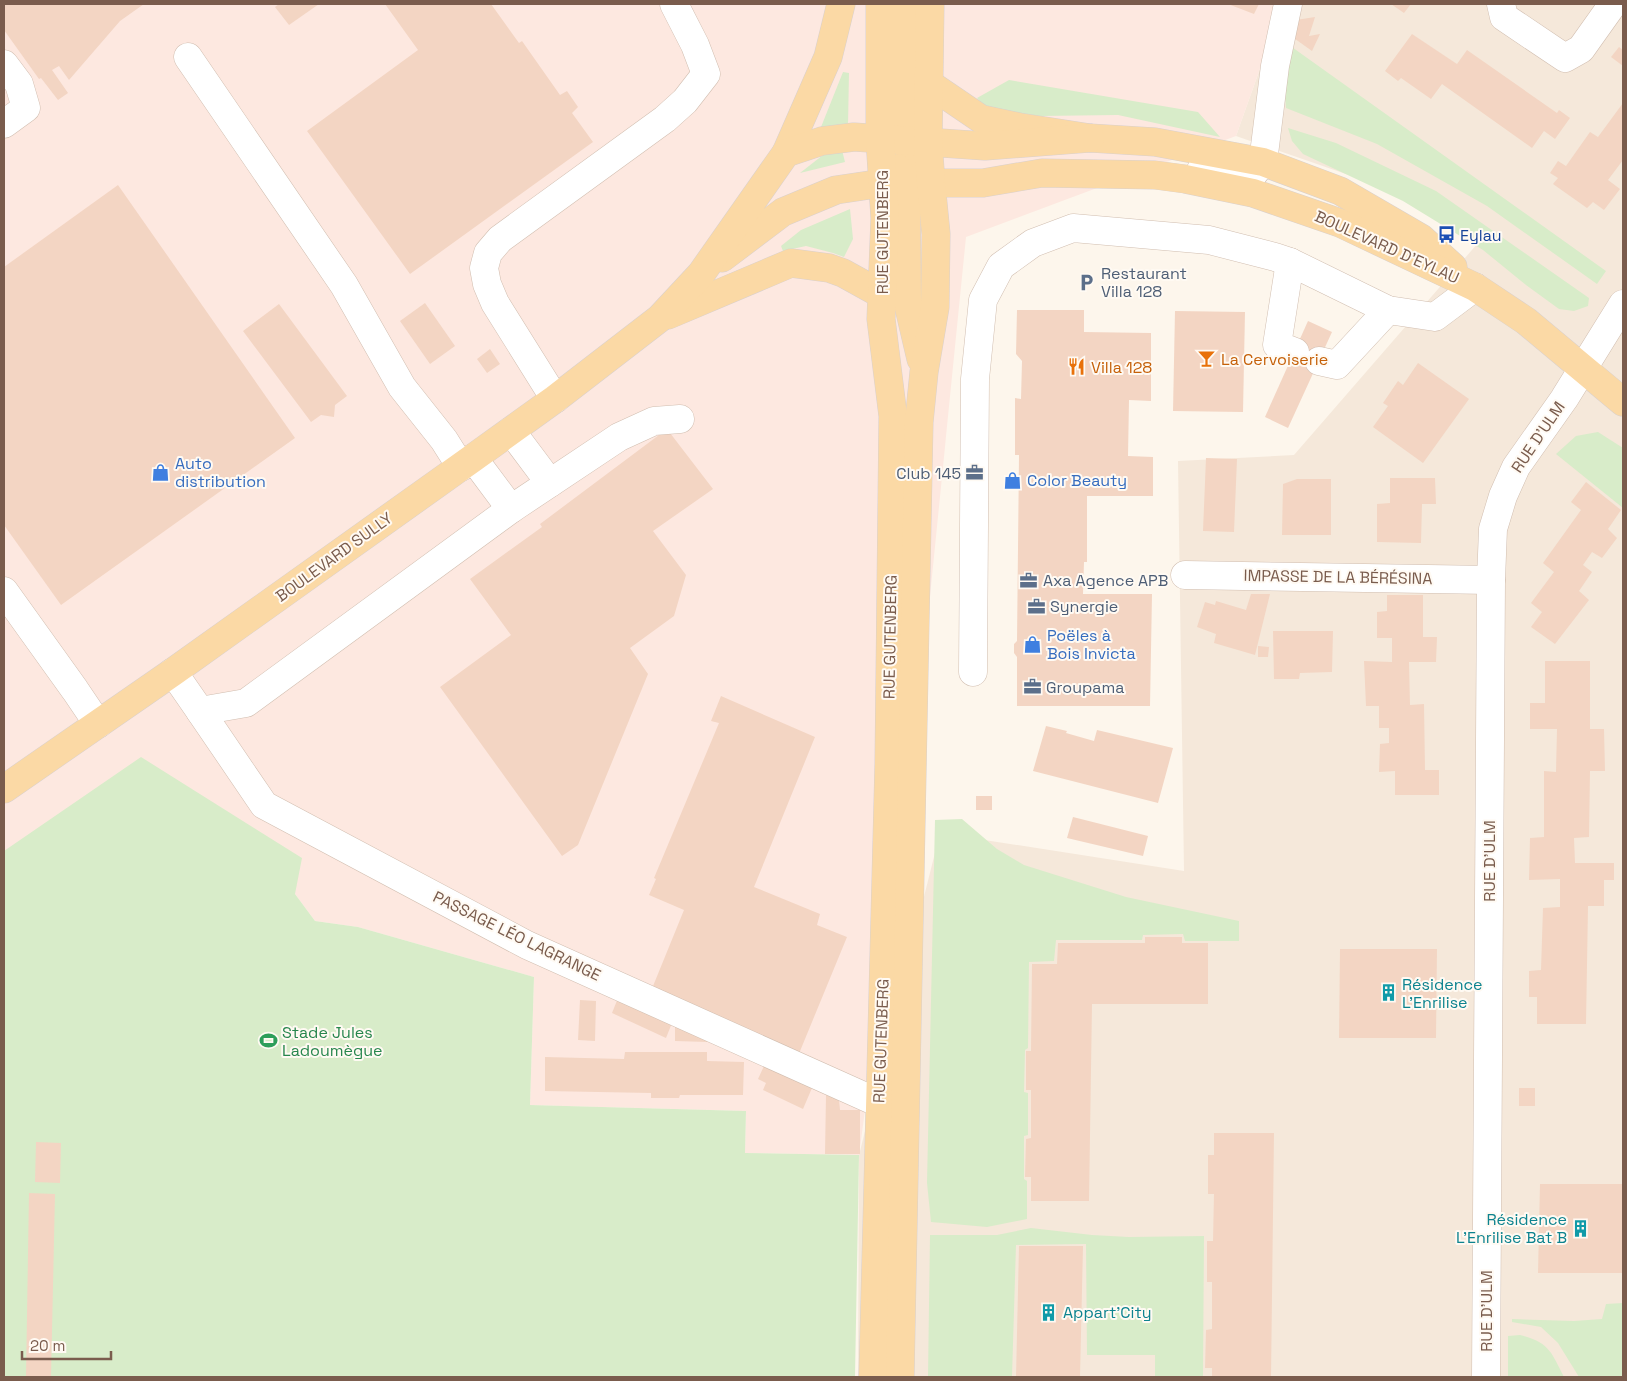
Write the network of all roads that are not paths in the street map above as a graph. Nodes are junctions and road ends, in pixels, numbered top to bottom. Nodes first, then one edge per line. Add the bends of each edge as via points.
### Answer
1 (674, 4) edge
2 (841, 4) edge
3 (880, 4) edge
4 (907, 4) edge
5 (930, 4) edge
6 (1288, 4) edge
7 (1501, 4) edge
8 (1612, 4) edge
9 (188, 57) dead end
10 (4, 64) edge
11 (928, 83) junction
12 (4, 124) edge
13 (1090, 138) junction
14 (905, 140) junction
15 (786, 153) junction
16 (1264, 162) junction
17 (1155, 175) junction
18 (907, 183) junction
19 (1290, 262) junction
20 (701, 274) junction
21 (1475, 288) junction
22 (881, 294) junction
23 (1623, 304) edge
24 (1388, 310) junction
25 (660, 318) junction
26 (1583, 369) junction
27 (555, 399) junction
28 (1623, 402) edge
29 (680, 418) dead end
30 (511, 431) junction
31 (467, 462) junction
32 (550, 483) junction
33 (511, 509) junction
34 (1185, 575) dead end
35 (1490, 580) junction
36 (4, 591) edge
37 (173, 672) junction
38 (973, 672) dead end
39 (200, 711) junction
40 (98, 724) junction
41 (4, 789) edge
42 (879, 1104) junction
43 (873, 1377) edge
44 (900, 1377) edge
45 (1486, 1377) edge

1 - 27 street via 706,74 685,101 665,119 500,239 488,253 484,268 495,303
2 - 15 main road, BOULEVARD SULLY via 828,57
3 - 14 main road
4 - 14 main road
5 - 11 main road
6 - 16 street via 1275,66
7 - 8 street via 1504,17 1565,58 1581,49
9 - 31 street via 344,285 402,387 444,440
10 - 12 street via 19,84 26,108
11 - 13 main road, BOULEVARD D'EYLAU via 981,119
11 - 14 main road
13 - 14 main road, BOULEVARD D'EYLAU via 985,146
13 - 16 main road, BOULEVARD D'EYLAU via 1155,142
14 - 15 main road via 854,137 822,141
14 - 18 main road, RUE GUTENBERG
14 - 18 main road, RUE GUTENBERG
15 - 20 main road, BOULEVARD SULLY
16 - 17 street via 1250,178 1183,167
16 - 21 main road, BOULEVARD D'EYLAU via 1340,191 1421,238
17 - 18 main road, BOULEVARD D'EYLAU via 1042,173 983,183
17 - 21 main road, BOULEVARD D'EYLAU via 1253,193 1340,223
18 - 20 main road, BOULEVARD SULLY via 836,190 783,212
18 - 22 main road, RUE GUTENBERG via 885,218
18 - 44 main road, RUE GUTENBERG via 907,299 924,372 919,432
19 - 24 street
19 - 24 street via 1277,345 1337,364
19 - 38 street via 1209,240 1073,228 1033,243 1001,266 983,300 975,379
20 - 25 main road, BOULEVARD SULLY
21 - 24 street via 1436,317
21 - 26 main road, BOULEVARD D'EYLAU via 1526,321
22 - 25 main road, BOULEVARD SULLY via 829,268 791,263
22 - 42 main road, RUE GUTENBERG via 893,416 889,764
23 - 26 street, RUE D'ULM
25 - 27 main road, BOULEVARD SULLY
26 - 28 main road, BOULEVARD D'EYLAU
26 - 35 street, RUE D'ULM via 1516,467 1503,496 1493,530
27 - 30 main road, BOULEVARD SULLY
29 - 32 street via 654,421 619,437
30 - 31 main road, BOULEVARD SULLY
30 - 32 street
31 - 33 street
31 - 37 main road, BOULEVARD SULLY
32 - 33 street
33 - 39 street via 246,703
34 - 35 street, IMPASSE DE LA BÉRÉSINA
35 - 45 street, RUE D'ULM
36 - 40 street
37 - 39 street, PASSAGE LÉO LAGRANGE
37 - 40 main road, BOULEVARD SULLY
39 - 42 street, PASSAGE LÉO LAGRANGE via 264,805 527,945
40 - 41 main road, BOULEVARD SULLY
42 - 43 main road, RUE GUTENBERG

